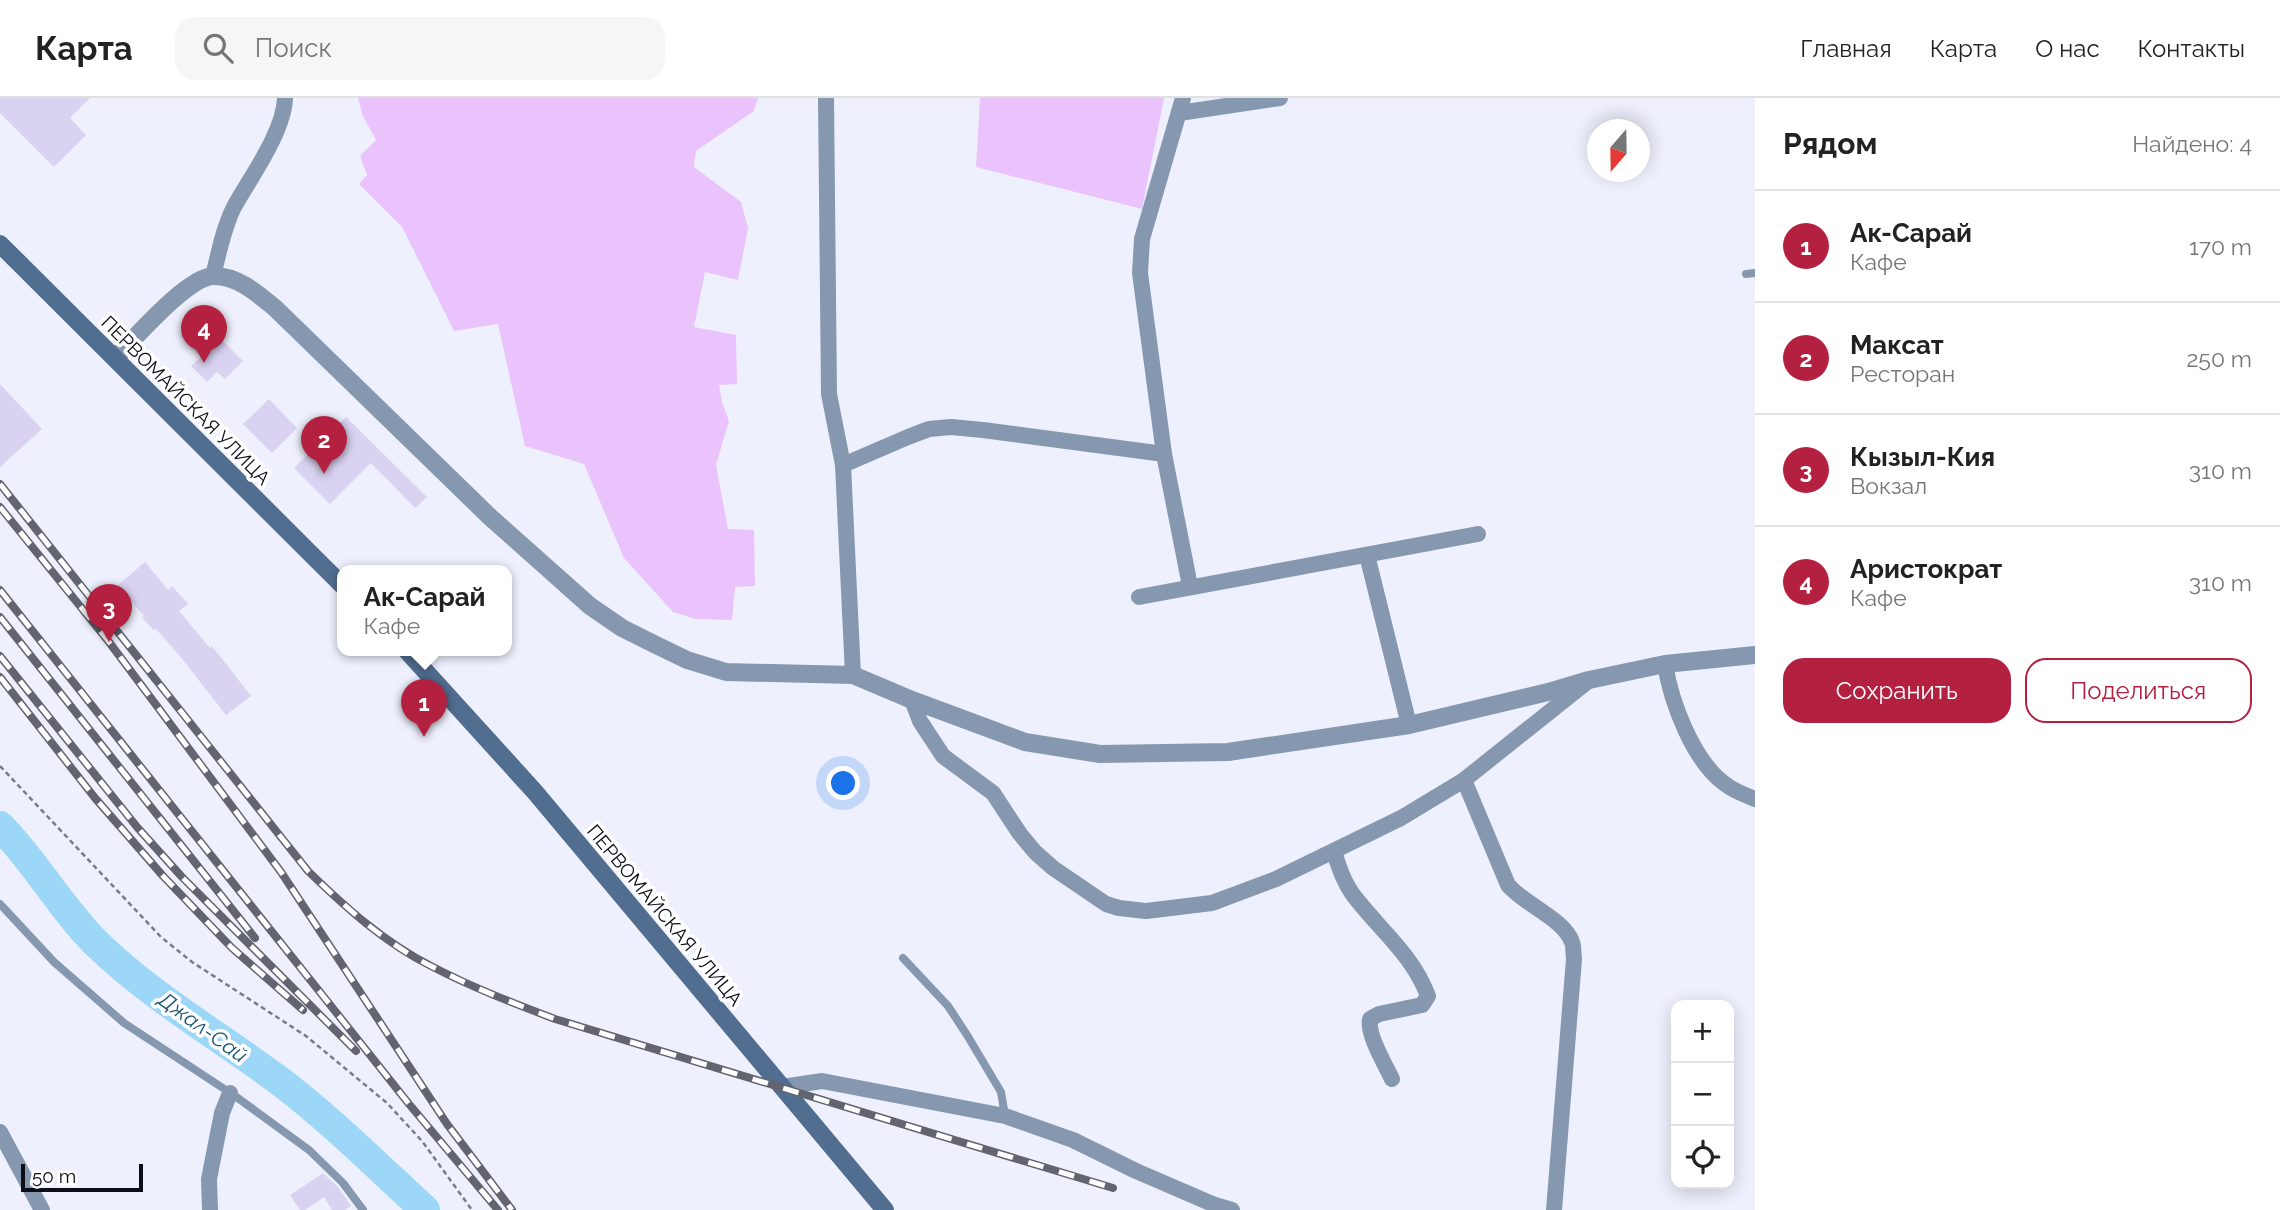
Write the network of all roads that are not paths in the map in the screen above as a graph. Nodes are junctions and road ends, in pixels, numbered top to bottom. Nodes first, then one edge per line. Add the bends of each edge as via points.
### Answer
1 (285, 98) edge
2 (826, 98) edge
3 (1280, 98) edge
4 (1181, 105) edge
5 (0, 244) edge
6 (213, 276) junction
7 (115, 358) junction
8 (1164, 454) junction
9 (843, 465) junction
10 (1478, 534) dead end
11 (1367, 555) junction
12 (337, 580) edge
13 (1190, 586) junction
14 (1139, 597) dead end
15 (1755, 655) edge
16 (412, 656) edge
17 (1665, 664) junction
18 (853, 676) junction
19 (1554, 699) junction
20 (912, 700) junction
21 (1409, 725) junction
22 (1464, 780) junction
23 (1755, 799) edge
24 (1334, 852) junction
25 (0, 904) edge
26 (902, 958) dead end
27 (1392, 1079) dead end
28 (782, 1087) junction
29 (230, 1093) junction
30 (1004, 1116) junction
31 (0, 1132) edge
32 (42, 1210) edge
33 (210, 1210) edge
34 (363, 1210) edge
35 (886, 1210) edge
36 (1232, 1210) edge
37 (1554, 1210) edge

1 - 6 street via 276,129 224,229
2 - 9 street via 828,394
3 - 4 street
4 - 8 street via 1142,239 1140,273
5 - 7 main road, ПЕРВОМАЙСКАЯ УЛИЦА
6 - 7 street via 192,283
6 - 18 street via 241,283 275,308 490,517 590,606 622,628 687,660 726,672
7 - 12 main road, ПЕРВОМАЙСКАЯ УЛИЦА
8 - 9 street via 951,427 929,429
8 - 13 street
9 - 18 street
10 - 11 street
11 - 13 street
11 - 21 street
13 - 14 street
15 - 17 street
16 - 28 main road, ПЕРВОМАЙСКАЯ УЛИЦА via 535,792
17 - 19 street via 1589,680
17 - 23 street via 1669,689 1706,766 1724,784
18 - 20 street
19 - 21 street
19 - 22 street
20 - 21 street via 1025,742 1100,754 1228,751
20 - 24 street via 943,756 993,793 1020,834 1052,869 1106,904 1146,911 1212,903
22 - 24 street
22 - 37 street via 1508,885 1517,896 1550,916 1572,942
24 - 27 street via 1353,895 1414,966 1428,996 1422,1005 1370,1019
25 - 29 lane via 54,962 124,1023
26 - 30 lane via 967,1035 1001,1092
28 - 30 street via 822,1081
28 - 35 main road, ПЕРВОМАЙСКАЯ УЛИЦА
29 - 33 street via 209,1179
29 - 34 lane via 309,1150
30 - 36 street via 1073,1140
31 - 32 street

